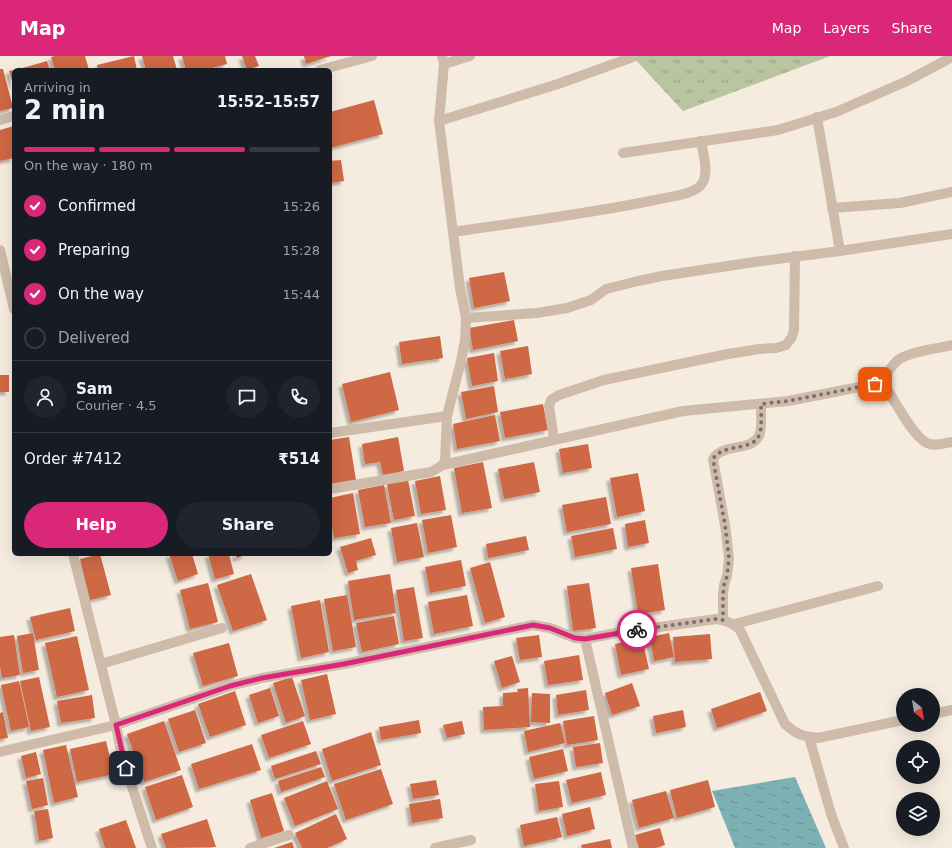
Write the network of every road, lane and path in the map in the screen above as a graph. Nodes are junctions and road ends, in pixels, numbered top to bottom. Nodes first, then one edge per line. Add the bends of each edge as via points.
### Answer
1 (372, 56) edge
2 (470, 56) edge
3 (952, 56) edge
4 (633, 57) dead end
5 (443, 60) edge
6 (327, 68) edge
7 (12, 117) edge
8 (818, 117) junction
9 (0, 120) edge
10 (439, 121) junction
11 (701, 141) junction
12 (623, 153) dead end
13 (952, 192) edge
14 (832, 208) junction
15 (453, 232) junction
16 (952, 234) edge
17 (0, 250) edge
18 (840, 251) junction
19 (795, 256) junction
20 (4, 284) edge
21 (12, 296) edge
22 (466, 318) junction
23 (952, 345) edge
24 (882, 380) junction
25 (761, 404) junction
26 (447, 416) junction
27 (332, 433) edge
28 (554, 439) junction
29 (952, 442) edge
30 (443, 465) junction
31 (332, 489) edge
32 (74, 556) edge
33 (878, 586) dead end
34 (723, 620) junction
35 (734, 624) junction
36 (222, 628) dead end
37 (585, 639) junction
38 (101, 664) junction
39 (952, 710) edge
40 (940, 713) edge
41 (896, 721) edge
42 (116, 725) junction
43 (809, 737) junction
44 (0, 752) edge
45 (289, 835) dead end
46 (470, 840) dead end
47 (152, 848) edge
48 (250, 848) edge
49 (435, 848) edge
50 (633, 848) edge
51 (844, 848) edge

1 - 6 street
2 - 5 street
3 - 8 street via 900,84 836,112
4 - 10 street via 558,84
5 - 10 street
7 - 9 street
8 - 11 street via 778,130
8 - 14 street
10 - 15 street
11 - 12 street
11 - 15 street via 704,180 700,187 687,193 610,209
13 - 14 street via 900,203
14 - 18 street
15 - 22 street
16 - 18 street
17 - 20 street
18 - 19 street
19 - 22 street via 638,281 606,289 591,300 567,308 537,313
19 - 28 street via 794,330 786,345 728,354 604,380 560,395 551,400 549,406
20 - 21 street
22 - 26 street via 461,361
23 - 24 street via 899,359
24 - 25 street via 875,384
24 - 29 street via 920,439 932,445
25 - 28 street via 683,411
25 - 34 street via 758,438 745,445 720,452 713,459 729,558 723,595
26 - 27 street
26 - 30 street
28 - 30 street
30 - 31 street via 431,472
32 - 38 street
33 - 35 street
34 - 35 street
34 - 37 street
35 - 43 street via 740,630 785,724 795,733
36 - 38 street
37 - 42 street via 533,625 262,678 230,686
37 - 50 street
38 - 42 street
39 - 40 street
41 - 43 street via 818,738
42 - 44 street
42 - 47 street via 129,780
43 - 51 street via 831,814
45 - 48 street
46 - 49 street

